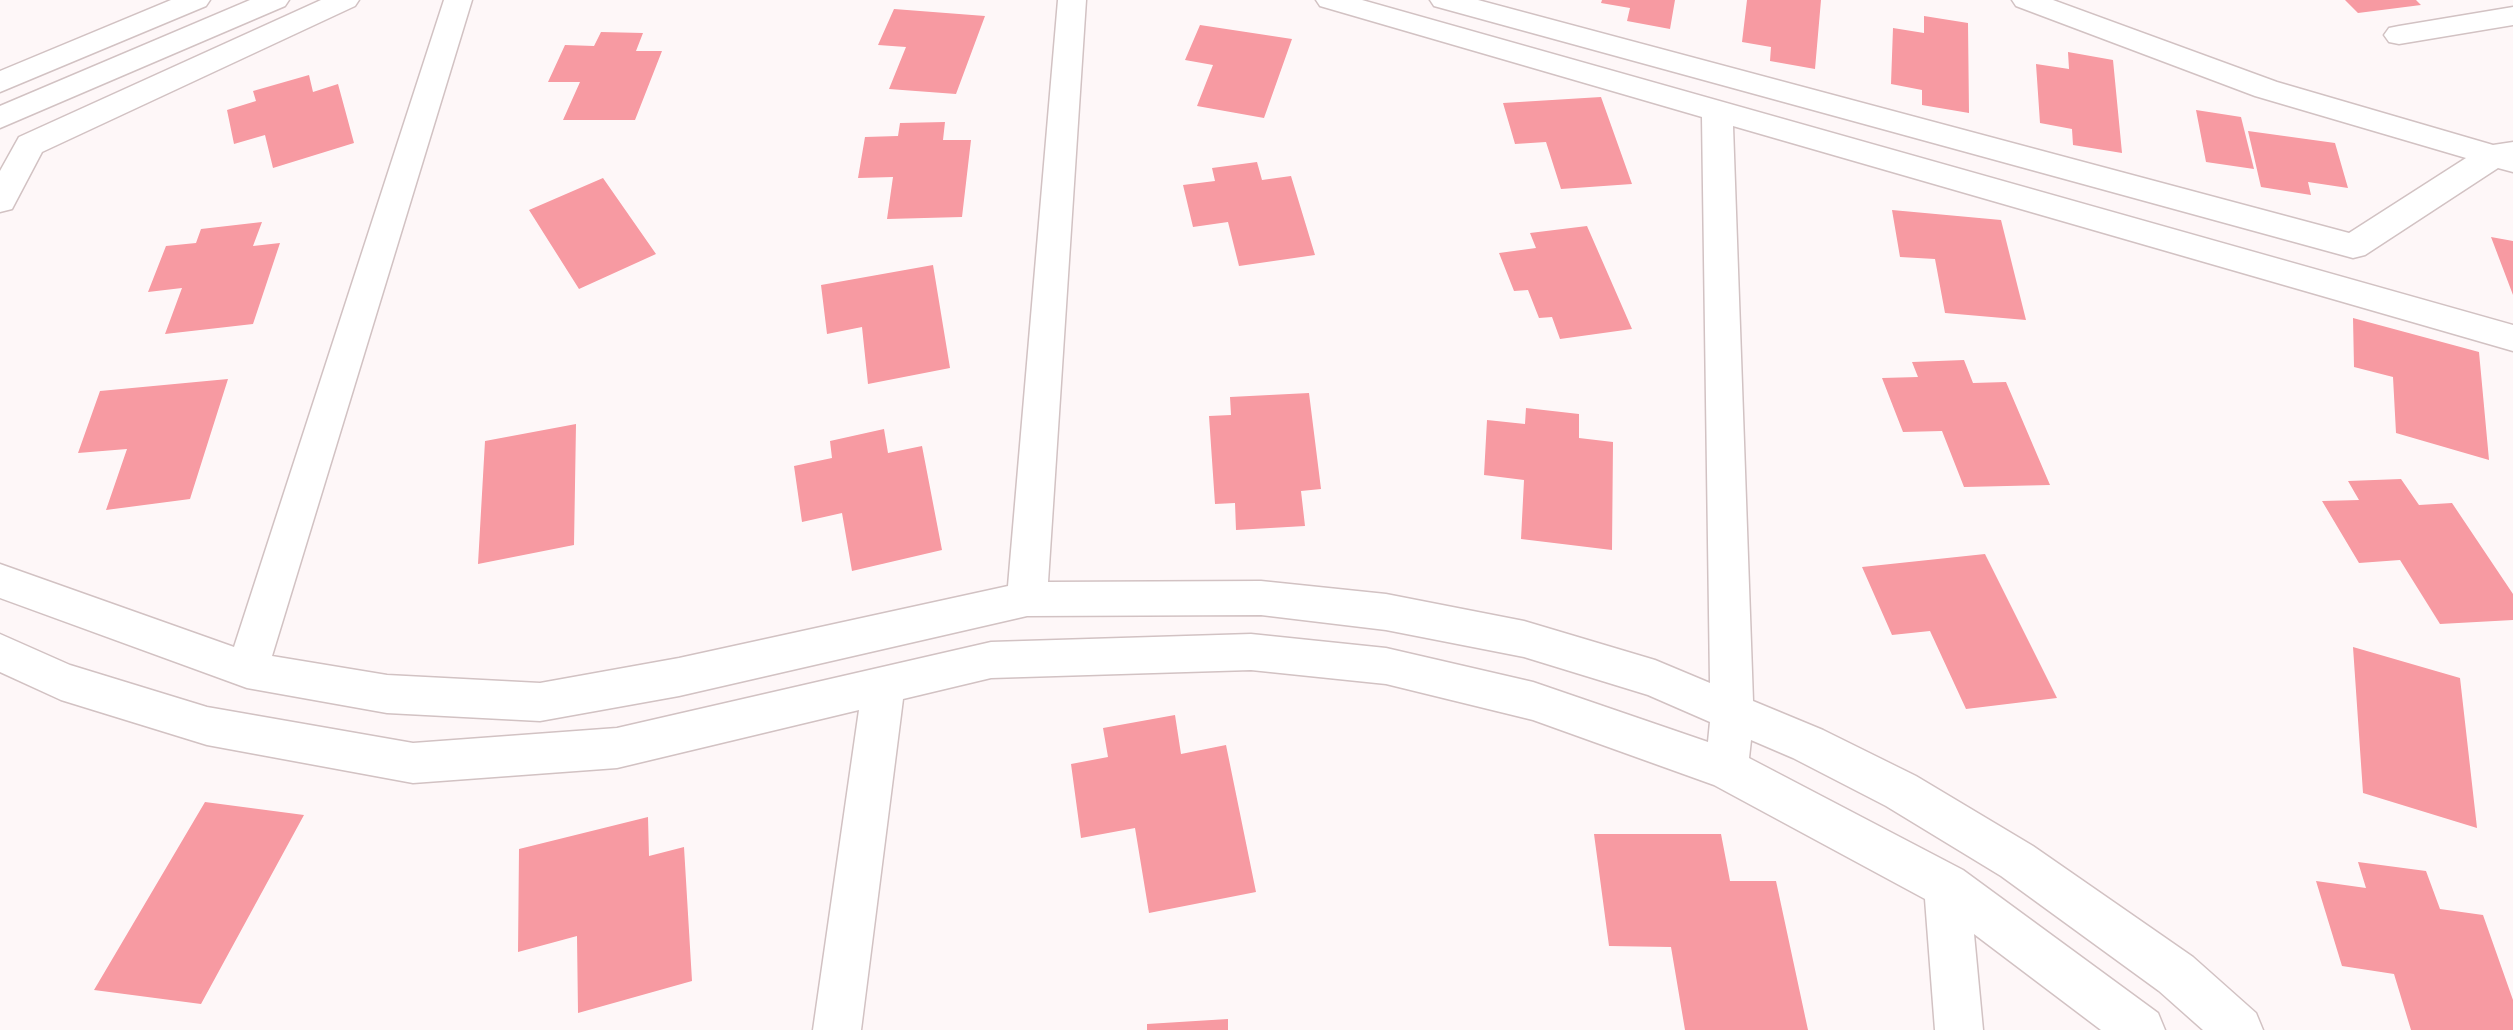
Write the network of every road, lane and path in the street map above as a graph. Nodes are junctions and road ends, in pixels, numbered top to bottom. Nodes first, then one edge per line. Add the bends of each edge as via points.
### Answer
1 (196, 0) edge
2 (275, 0) edge
3 (345, 0) edge
4 (458, 0) edge
5 (1072, 0) edge
6 (1331, 0) edge
7 (1444, 0) edge
8 (2026, 0) edge
9 (2513, 16) edge
10 (2399, 35) dead end
11 (0, 82) edge
12 (1717, 111) junction
13 (0, 118) edge
14 (2507, 157) edge
15 (0, 201) edge
16 (2513, 338) edge
17 (0, 581) edge
18 (1027, 599) junction
19 (0, 652) edge
20 (247, 670) junction
21 (884, 684) junction
22 (1732, 712) junction
23 (1727, 769) junction
24 (1947, 886) junction
25 (837, 1030) edge
26 (1959, 1030) edge
27 (2141, 1030) edge
28 (2239, 1030) edge

1 - 11 street
2 - 13 street
3 - 15 street via 30,145
4 - 20 street
5 - 18 street
6 - 12 street
7 - 14 street via 2353,246
8 - 14 street via 2266,89
9 - 10 street
12 - 16 street
12 - 22 street
17 - 20 street
18 - 20 street via 692,675 540,702 387,694
18 - 22 street via 1261,597 1386,612 1537,643 1656,678
19 - 21 street via 61,681 206,726 413,763 617,748
21 - 23 street via 992,660 1251,652 1386,666 1533,701
21 - 25 street
22 - 23 street
22 - 28 street via 1901,791 2017,861 2176,974
23 - 24 street
24 - 26 street
24 - 27 street

